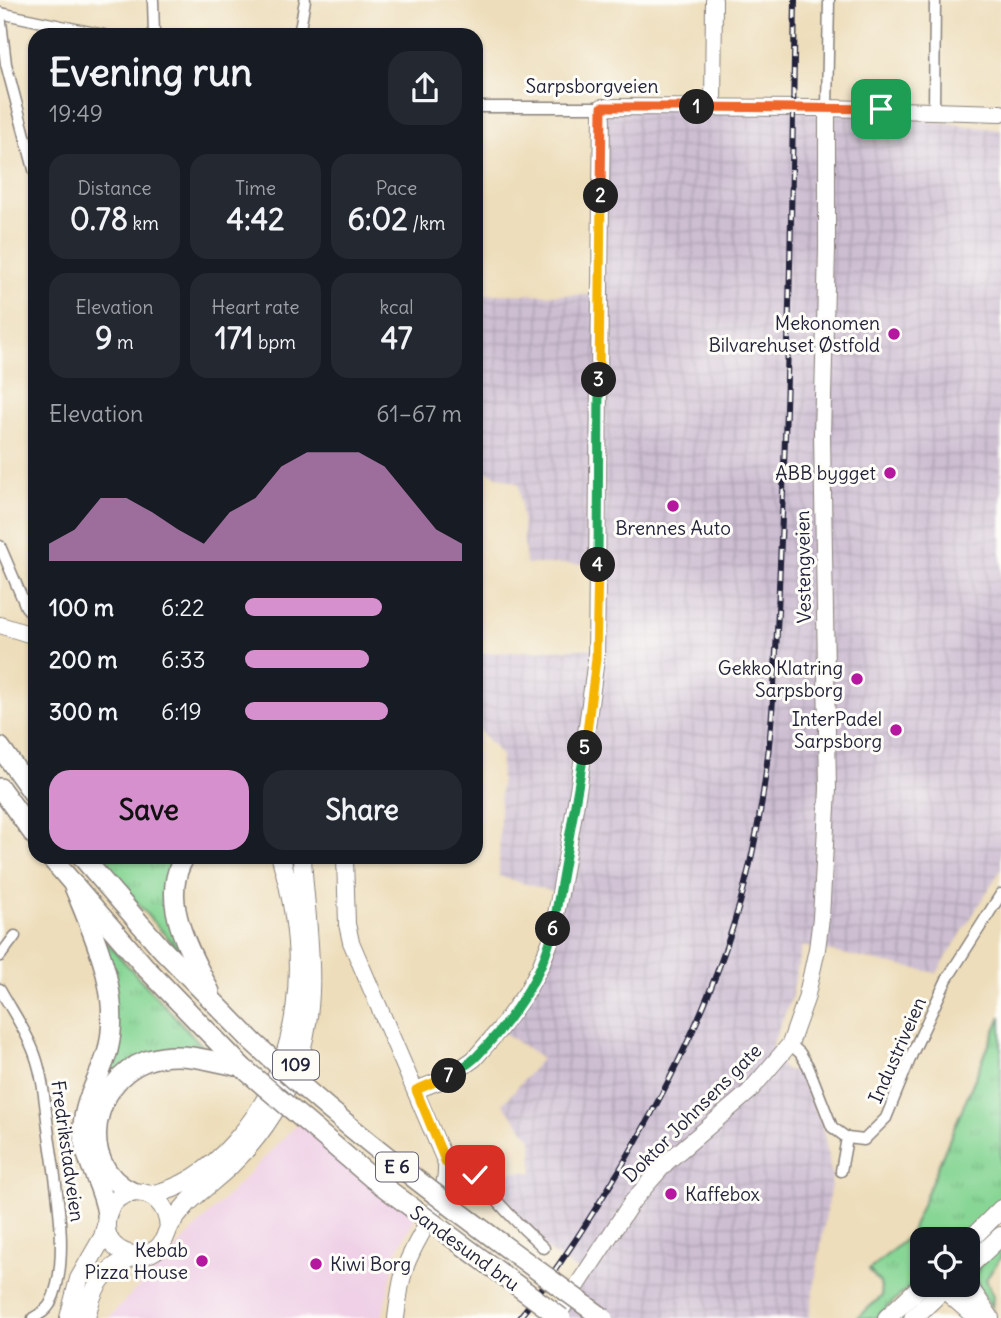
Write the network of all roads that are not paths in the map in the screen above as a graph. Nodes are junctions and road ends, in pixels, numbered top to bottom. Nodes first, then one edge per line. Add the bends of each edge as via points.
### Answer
1 (153, 0) edge
2 (304, 0) edge
3 (714, 0) edge
4 (829, 0) edge
5 (935, 0) edge
6 (0, 13) edge
7 (71, 28) edge
8 (154, 28) edge
9 (300, 28) edge
10 (483, 107) edge
11 (602, 107) junction
12 (713, 107) junction
13 (827, 108) junction
14 (934, 111) junction
15 (1001, 113) edge
16 (28, 147) edge
17 (0, 546) edge
18 (28, 609) edge
19 (0, 625) edge
20 (28, 634) edge
21 (0, 738) edge
22 (0, 747) edge
23 (28, 764) edge
24 (28, 786) edge
25 (0, 788) edge
26 (28, 826) edge
27 (56, 864) edge
28 (88, 864) edge
29 (182, 864) edge
30 (282, 864) edge
31 (303, 864) edge
32 (345, 864) edge
33 (73, 884) junction
34 (1001, 894) edge
35 (15, 936) dead end
36 (0, 956) edge
37 (0, 989) edge
38 (218, 1008) junction
39 (789, 1044) junction
40 (242, 1067) junction
41 (416, 1090) junction
42 (847, 1138) junction
43 (446, 1163) junction
44 (841, 1171) dead end
45 (141, 1194) junction
46 (1001, 1209) edge
47 (106, 1222) junction
48 (169, 1228) junction
49 (980, 1230) edge
50 (1001, 1236) edge
51 (544, 1248) dead end
52 (134, 1256) junction
53 (980, 1256) edge
54 (910, 1296) edge
55 (935, 1297) edge
56 (957, 1297) edge
57 (976, 1297) edge
58 (33, 1318) edge
59 (69, 1318) edge
60 (86, 1318) edge
61 (396, 1318) edge
62 (558, 1318) edge
63 (603, 1318) edge
64 (887, 1318) edge
65 (913, 1318) edge
66 (977, 1318) edge
67 (990, 1318) edge

1 - 8 street
2 - 9 street
3 - 12 street
4 - 13 street, Vestengveien
5 - 14 street
6 - 7 street
6 - 16 street via 6,64
10 - 11 street, Sarpsborgveien
11 - 12 street, Sarpsborgveien
11 - 41 street via 596,659 551,940 526,993 474,1059
12 - 13 street, Sarpsborgveien
13 - 14 street, Sarpsborgveien
13 - 39 street, Vestengveien via 822,434 827,829 817,949 807,999
14 - 15 street, Sarpsborgveien
17 - 18 street
19 - 20 street
21 - 23 highway
22 - 24 highway
25 - 26 highway
27 - 33 highway, E 6
28 - 38 highway, E 6
29 - 38 highway, E 6 via 174,884 176,909
30 - 45 main road, 109 via 295,917 299,977 295,1019 280,1071 255,1118 220,1158 189,1181 164,1192
31 - 48 main road, 109 via 312,976 298,1061 282,1097 254,1139 188,1203
32 - 41 street via 351,942
33 - 40 highway, E 6
33 - 47 highway, E 6 via 110,992 110,1041 83,1128 86,1156 103,1193
34 - 42 street, Industriveien via 947,979 886,1118 864,1140
35 - 36 street
37 - 58 street, Fredrikstadveien via 36,1057 61,1224 60,1262 50,1305
38 - 63 highway, Sandesund bru / E 6, bridge via 373,1148
39 - 42 street via 808,1066 832,1127
39 - 62 street, Doktor Johnsens gate via 749,1092 667,1162 632,1202
40 - 45 highway, E 6 via 191,1056 162,1057 134,1066 115,1082 99,1115 97,1149 106,1170 124,1189
40 - 62 highway, Sandesund bru / E 6, bridge via 372,1178
41 - 43 street
42 - 44 street
43 - 51 street via 464,1160 487,1191
43 - 61 street via 445,1185 410,1254
45 - 47 main road, 109 via 116,1200
45 - 48 main road via 158,1200
46 - 49 main road
47 - 52 main road via 109,1239
47 - 59 main road, 109 via 79,1279
48 - 52 main road, 109 via 157,1249
50 - 53 main road
52 - 60 main road, 109 via 110,1269 96,1285
54 - 64 main road
55 - 65 main road
56 - 66 main road
57 - 67 main road

